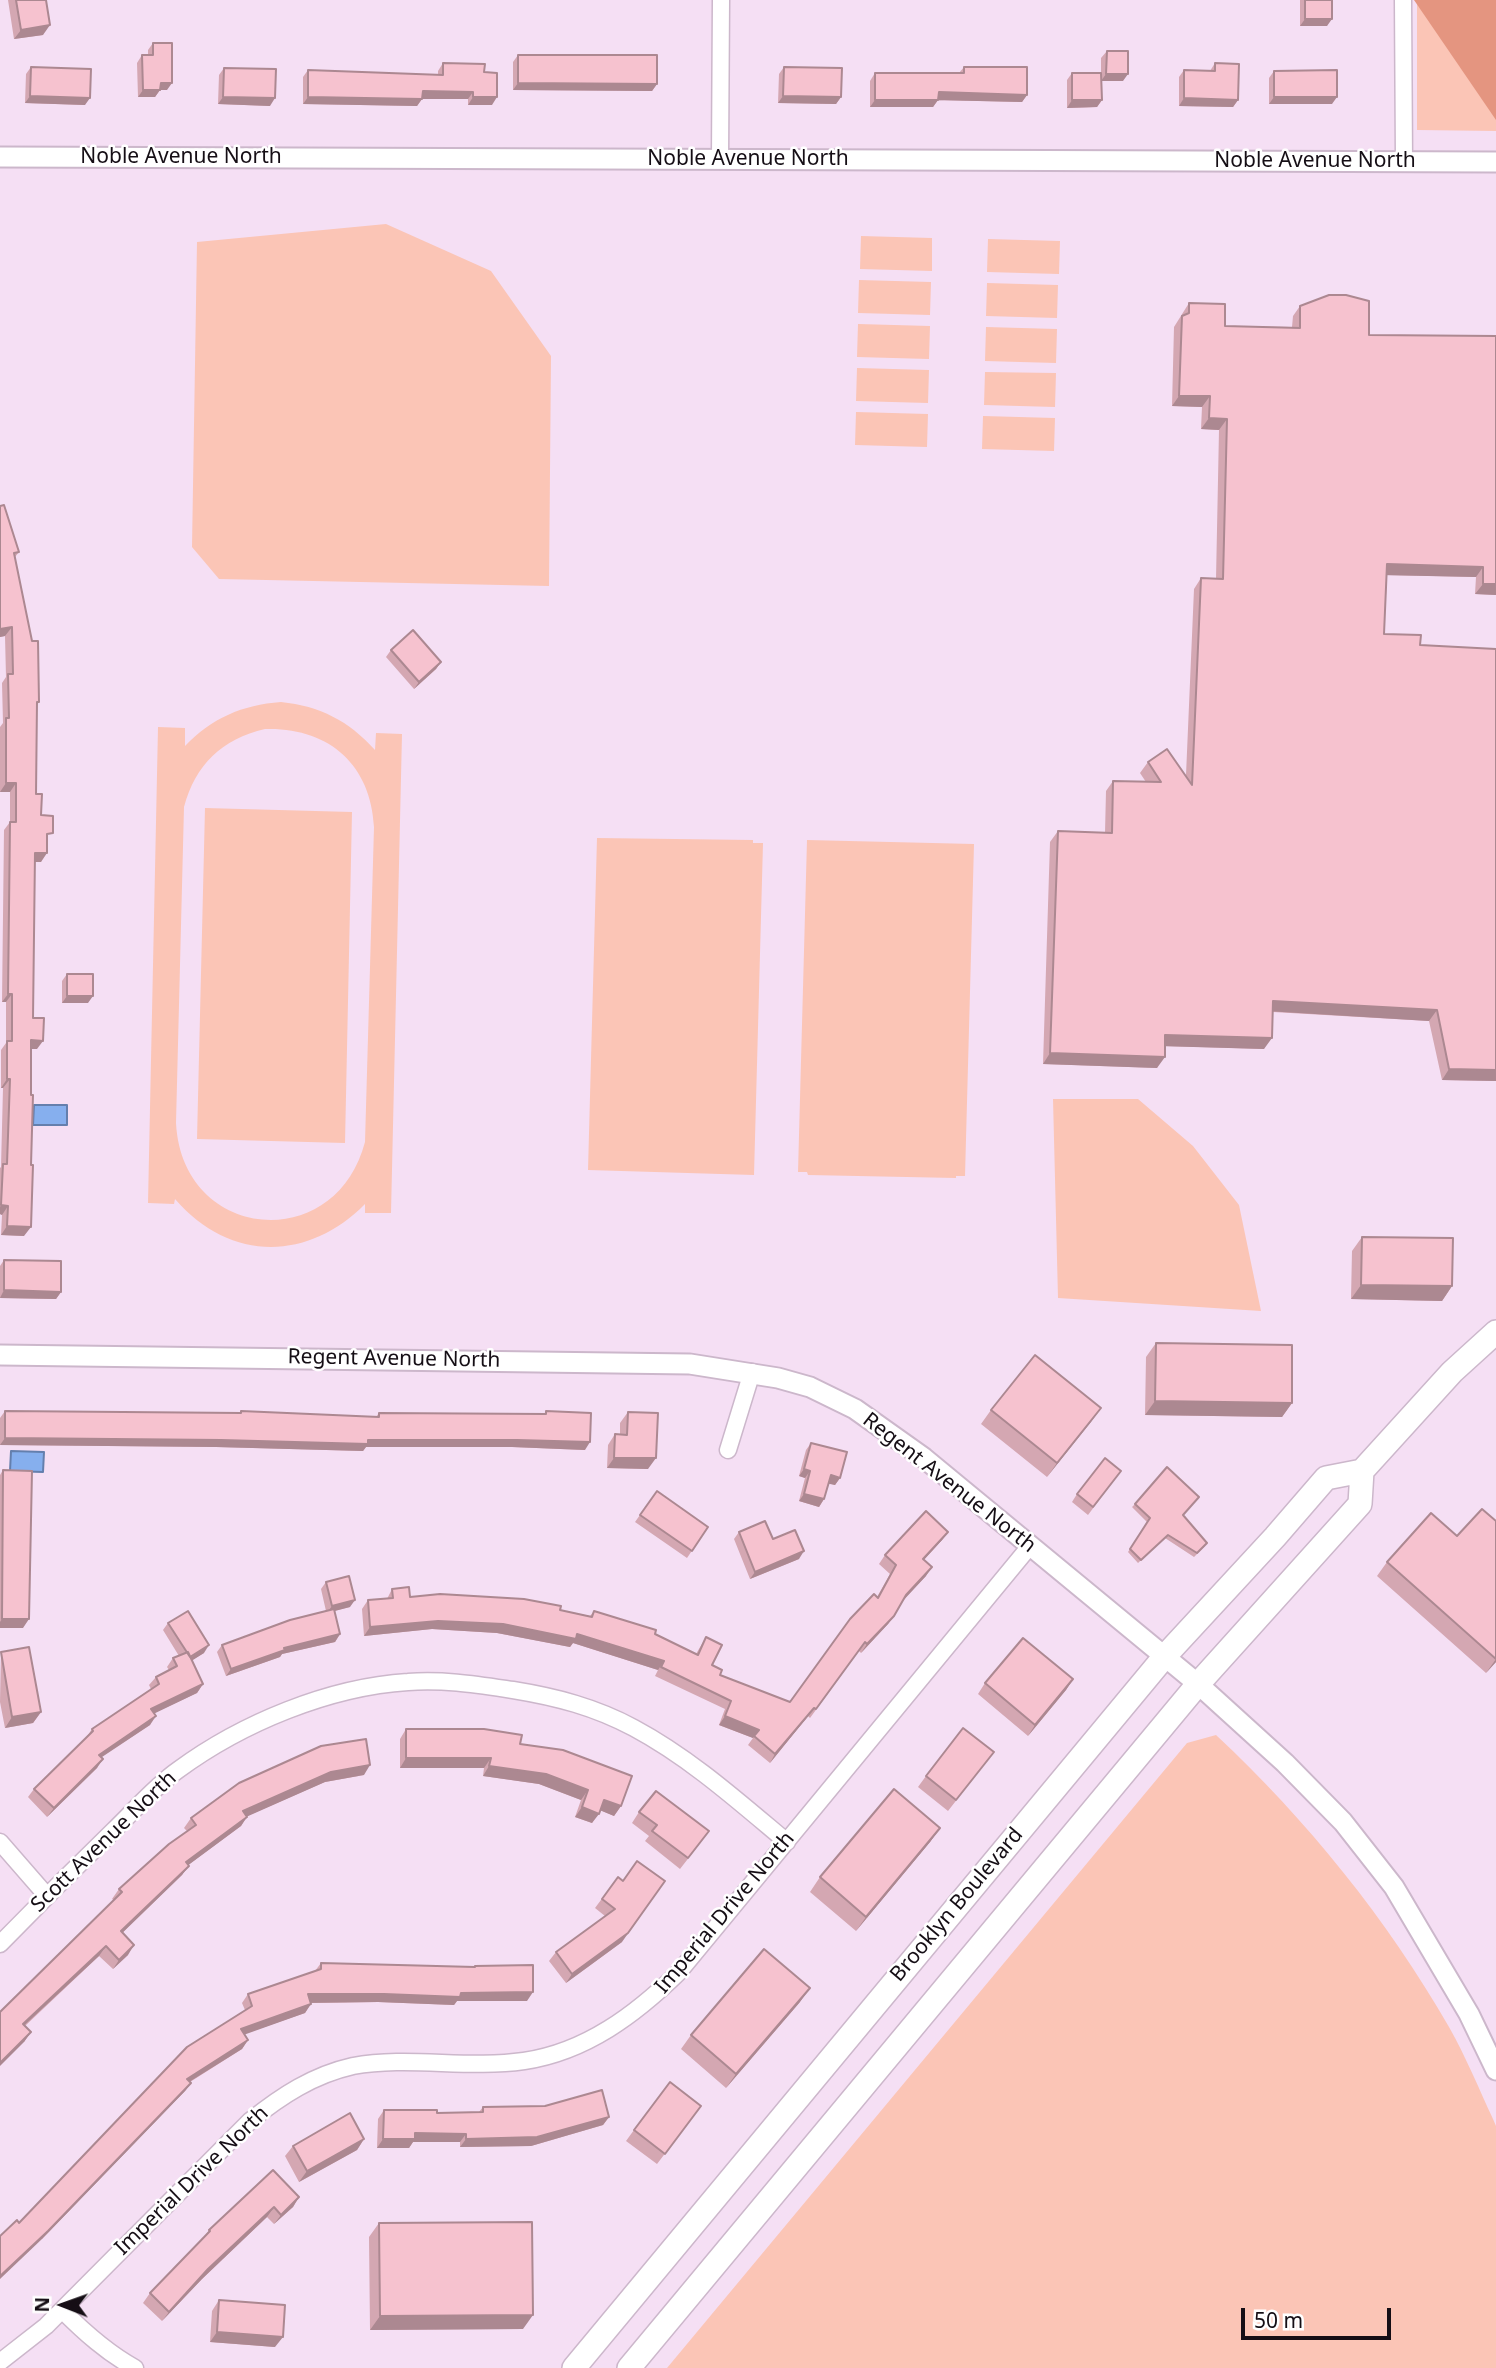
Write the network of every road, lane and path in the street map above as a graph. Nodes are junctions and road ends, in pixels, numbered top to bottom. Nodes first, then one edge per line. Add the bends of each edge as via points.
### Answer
1 (721, 0) edge
2 (1403, 0) edge
3 (0, 157) edge
4 (720, 159) junction
5 (1404, 162) junction
6 (1496, 162) edge
7 (1496, 1332) edge
8 (0, 1355) edge
9 (752, 1372) junction
10 (728, 1450) dead end
11 (1362, 1471) junction
12 (1030, 1546) junction
13 (1165, 1656) junction
14 (1198, 1684) junction
15 (0, 1842) edge
16 (787, 1842) junction
17 (47, 1896) junction
18 (0, 1944) edge
19 (1496, 2070) edge
20 (62, 2310) junction
21 (0, 2362) edge
22 (135, 2368) edge
23 (574, 2368) edge
24 (629, 2368) edge

1 - 4 street
2 - 5 street
3 - 4 street, Noble Avenue North
4 - 5 street, Noble Avenue North
5 - 6 street, Noble Avenue North
7 - 11 main road via 1452,1372
8 - 9 street, Regent Avenue North via 660,1362
9 - 10 street
9 - 12 street, Regent Avenue North via 810,1387 855,1409 924,1458
11 - 13 main road, Brooklyn Boulevard via 1326,1478
11 - 14 main road, Brooklyn Boulevard via 1360,1504
12 - 13 street, Regent Avenue North
12 - 16 street, Imperial Drive North
13 - 14 street, Regent Avenue North
13 - 23 main road, Brooklyn Boulevard
14 - 19 street, Regent Avenue North via 1343,1822 1394,1887 1469,2014
14 - 24 main road, Brooklyn Boulevard
15 - 17 street
16 - 17 street, Scott Avenue North via 687,1761 591,1708 498,1688 407,1682 313,1701 226,1740 177,1771
16 - 20 street, Imperial Drive North via 679,1972 646,2004 610,2029 570,2048 527,2060 354,2066 315,2078 281,2096 250,2121
17 - 18 street, Scott Avenue North
20 - 21 street, Imperial Drive North
20 - 22 street via 119,2360

